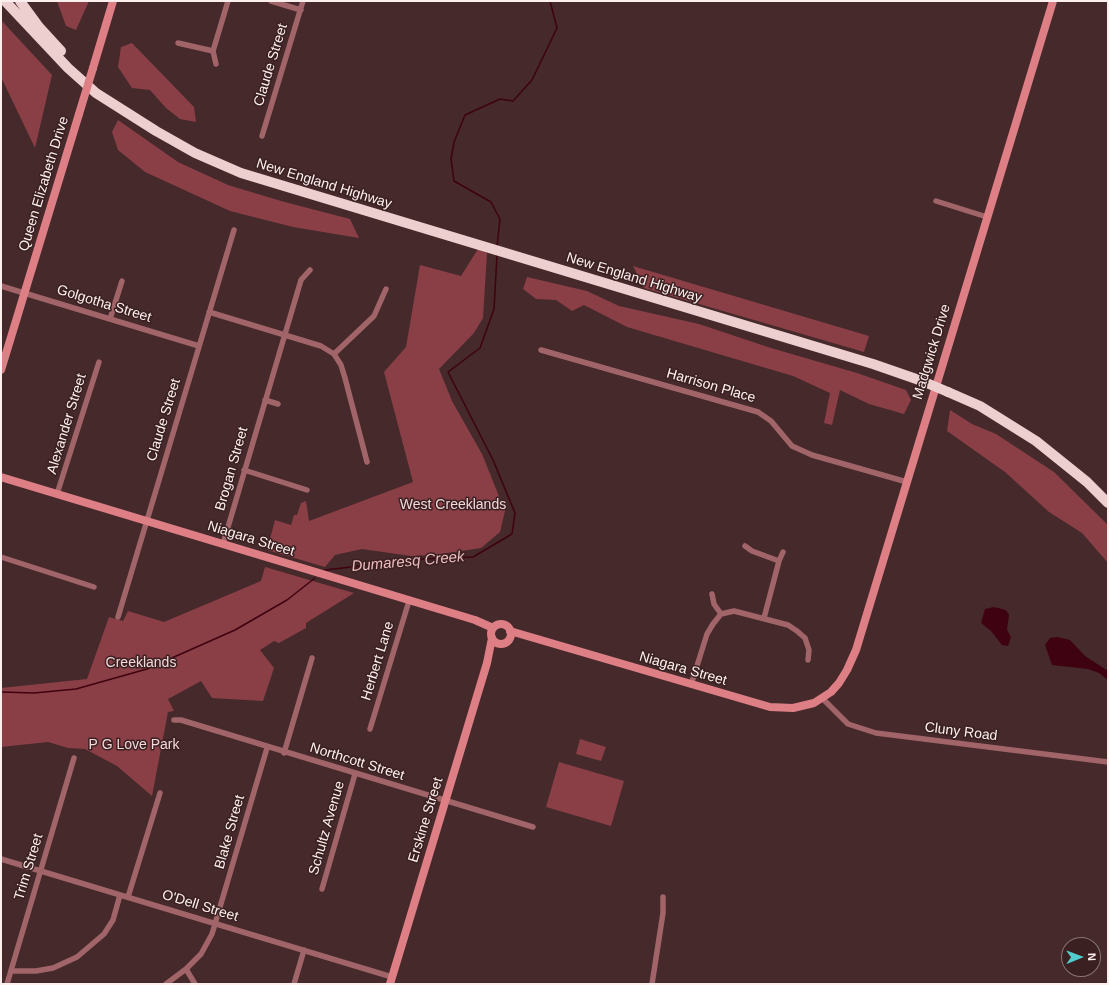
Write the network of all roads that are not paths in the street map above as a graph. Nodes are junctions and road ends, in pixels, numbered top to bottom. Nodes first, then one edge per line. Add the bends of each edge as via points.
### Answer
1 (6, 1) edge
2 (11, 1) edge
3 (20, 1) edge
4 (228, 1) edge
5 (270, 1) edge
6 (303, 1) edge
7 (112, 2) edge
8 (1052, 2) edge
9 (301, 10) junction
10 (23, 22) junction
11 (178, 43) dead end
12 (213, 51) junction
13 (216, 64) dead end
14 (132, 116) junction
15 (262, 136) dead end
16 (936, 201) dead end
17 (987, 217) junction
18 (234, 230) dead end
19 (310, 270) dead end
20 (122, 281) dead end
21 (1, 286) edge
22 (386, 289) dead end
23 (24, 293) junction
24 (209, 312) junction
25 (110, 320) junction
26 (285, 334) junction
27 (199, 346) junction
28 (541, 350) dead end
29 (334, 354) junction
30 (99, 362) dead end
31 (1, 370) edge
32 (265, 400) junction
33 (278, 404) dead end
34 (367, 462) dead end
35 (244, 470) junction
36 (1, 477) edge
37 (907, 482) junction
38 (307, 490) dead end
39 (58, 494) junction
40 (1108, 504) edge
41 (147, 521) junction
42 (223, 544) junction
43 (745, 546) dead end
44 (783, 552) dead end
45 (1, 557) edge
46 (779, 561) junction
47 (94, 587) dead end
48 (712, 594) dead end
49 (409, 601) junction
50 (721, 614) junction
51 (118, 617) dead end
52 (764, 618) junction
53 (493, 628) junction
54 (510, 631) junction
55 (492, 638) junction
56 (537, 639) junction
57 (505, 642) junction
58 (312, 658) dead end
59 (808, 660) dead end
60 (487, 663) junction
61 (691, 685) junction
62 (823, 698) junction
63 (174, 720) dead end
64 (370, 729) dead end
65 (267, 748) junction
66 (284, 753) junction
67 (74, 758) dead end
68 (1108, 762) edge
69 (355, 774) junction
70 (160, 793) dead end
71 (445, 801) junction
72 (533, 827) dead end
73 (1, 859) edge
74 (40, 871) junction
75 (322, 889) dead end
76 (120, 895) junction
77 (128, 897) junction
78 (663, 897) dead end
79 (216, 924) junction
80 (304, 950) junction
81 (186, 969) junction
82 (11, 970) junction
83 (391, 980) edge
84 (7, 984) edge
85 (166, 984) edge
86 (195, 984) edge
87 (294, 984) edge
88 (652, 984) edge

1 - 10 highway, New England Highway
2 - 10 highway
3 - 14 highway, New England Highway via 39,27 78,69
4 - 12 street
5 - 9 street
6 - 9 street, Claude Street
7 - 23 street, Queen Elizabeth Drive, bridge
8 - 17 street, Madgwick Drive
9 - 15 street, Claude Street
10 - 14 highway, New England Highway via 91,88
11 - 12 street
12 - 13 street
14 - 40 highway, New England Highway, bridge via 195,153 241,173 922,381 980,406 1036,441 1087,482
16 - 17 street
17 - 37 street, Madgwick Drive
18 - 24 street, Claude Street
19 - 26 street, Brogan Street via 301,280
20 - 25 street
21 - 23 street, Golgotha Street
22 - 29 street via 374,316
23 - 25 street, Golgotha Street
23 - 31 street, Queen Elizabeth Drive
24 - 26 street
24 - 27 street, Claude Street
25 - 27 street, Golgotha Street
26 - 29 street via 321,346
26 - 32 street, Brogan Street
27 - 41 street, Claude Street
28 - 37 street, Harrison Place via 758,412 771,421 792,446 812,455
29 - 34 street via 345,378
30 - 39 street, Alexander Street
32 - 33 street
32 - 35 street, Brogan Street
35 - 38 street
35 - 42 street, Brogan Street
36 - 39 street, Niagara Street
37 - 62 street, Madgwick Drive via 856,650 839,683
39 - 41 street, Niagara Street
41 - 42 street, Niagara Street
41 - 51 street, Claude Street
42 - 49 street, Niagara Street
43 - 46 street
44 - 46 street
45 - 47 street
46 - 52 street
48 - 50 street via 714,604
49 - 53 street, Niagara Street via 475,620
49 - 64 street, Herbert Lane
50 - 52 street via 734,611
50 - 61 street via 707,634
52 - 59 street via 788,625 805,638 809,650
53 - 54 street via 503,625
53 - 55 street
54 - 56 street, Niagara Street
54 - 57 street
55 - 57 street via 496,642
55 - 60 street, Erskine Street
56 - 57 street, Niagara Street
56 - 61 street, Niagara Street
57 - 60 street, Erskine Street
58 - 66 street
60 - 71 street, Erskine Street
61 - 62 street, Niagara Street via 784,709 803,707
62 - 68 street, Cluny Road via 848,724 876,733
63 - 65 street, Northcott Street via 181,720
65 - 66 street, Northcott Street
65 - 79 street, Blake Street
66 - 69 street, Northcott Street
67 - 74 street, Trim Street
69 - 71 street, Northcott Street
69 - 75 street, Schultz Avenue
70 - 77 street
71 - 72 street, Northcott Street
71 - 83 street, Erskine Street
73 - 74 street, O'Dell Street
74 - 76 street, O'Dell Street
74 - 82 street, Trim Street
76 - 77 street, O'Dell Street
76 - 82 street via 113,920 104,934 76,958 53,968 36,971
77 - 79 street, O'Dell Street
78 - 88 street via 663,913
79 - 80 street, O'Dell Street
79 - 81 street, Blake Street via 208,945
80 - 83 street, O'Dell Street
80 - 87 street
81 - 85 street, Blake Street
81 - 86 street
82 - 84 street, Trim Street

